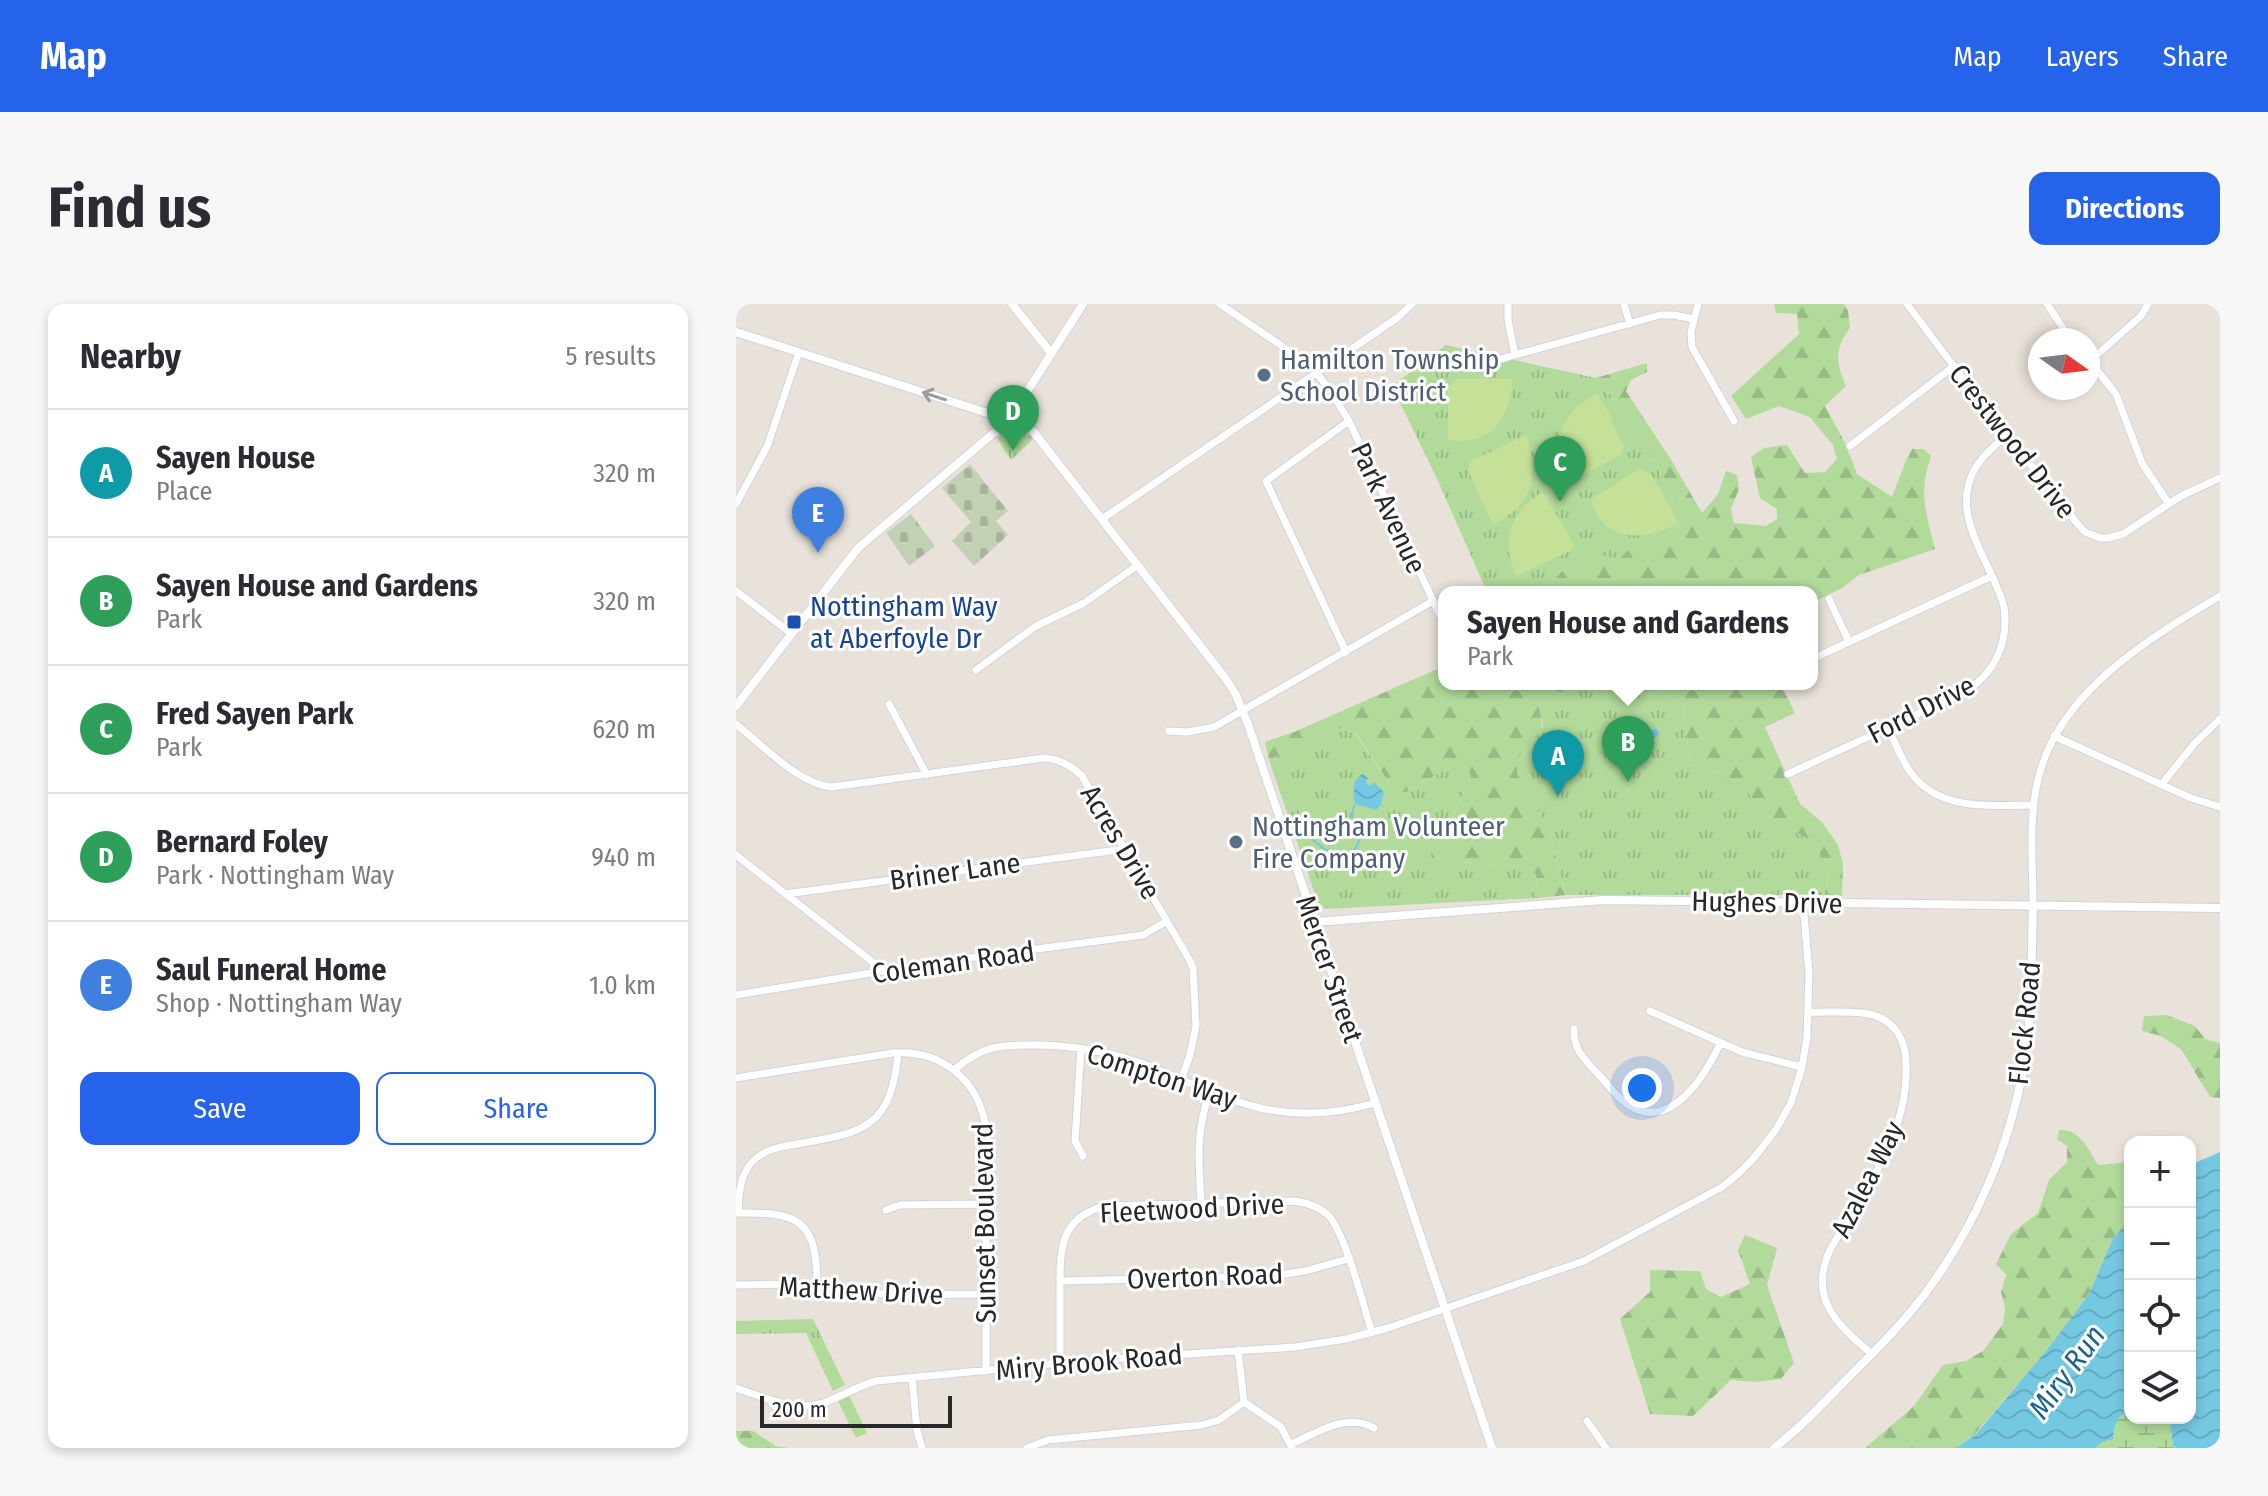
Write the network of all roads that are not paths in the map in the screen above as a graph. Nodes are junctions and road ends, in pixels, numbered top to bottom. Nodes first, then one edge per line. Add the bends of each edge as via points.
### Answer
1 (1012, 304) edge
2 (1083, 304) edge
3 (1220, 304) edge
4 (1412, 304) edge
5 (1508, 304) edge
6 (1624, 304) edge
7 (1698, 304) edge
8 (1907, 304) edge
9 (2047, 304) edge
10 (2148, 304) edge
11 (1694, 319) junction
12 (1630, 324) junction
13 (2063, 328) edge
14 (736, 332) edge
15 (2100, 351) edge
16 (799, 352) junction
17 (1051, 353) junction
18 (1515, 355) junction
19 (1497, 360) dead end
20 (1954, 366) junction
21 (1317, 373) junction
22 (2100, 374) edge
23 (1009, 420) junction
24 (1349, 421) junction
25 (1734, 421) dead end
26 (2006, 435) junction
27 (1850, 446) dead end
28 (2220, 478) edge
29 (736, 504) edge
30 (2169, 504) junction
31 (1102, 519) junction
32 (1138, 565) junction
33 (1992, 576) junction
34 (736, 591) edge
35 (2220, 596) edge
36 (1829, 599) dead end
37 (1433, 601) junction
38 (1438, 611) edge
39 (792, 634) junction
40 (1849, 642) junction
41 (1346, 652) junction
42 (1818, 656) edge
43 (976, 670) dead end
44 (889, 704) dead end
45 (736, 706) edge
46 (1243, 712) junction
47 (2220, 719) edge
48 (736, 724) edge
49 (1888, 728) junction
50 (1169, 731) dead end
51 (2054, 736) junction
52 (1788, 774) dead end
53 (927, 775) junction
54 (2161, 785) junction
55 (2034, 805) junction
56 (2220, 807) edge
57 (1125, 849) junction
58 (736, 855) edge
59 (785, 894) junction
60 (1803, 903) junction
61 (2033, 905) junction
62 (2220, 908) edge
63 (1167, 921) junction
64 (1315, 922) junction
65 (884, 971) junction
66 (736, 985) edge
67 (747, 994) junction
68 (736, 995) edge
69 (1650, 1011) dead end
70 (1808, 1012) junction
71 (1574, 1029) dead end
72 (1720, 1044) junction
73 (1081, 1049) junction
74 (898, 1053) junction
75 (1802, 1067) junction
76 (954, 1070) junction
77 (736, 1078) edge
78 (1181, 1080) junction
79 (1210, 1091) junction
80 (1375, 1103) junction
81 (1083, 1156) dead end
82 (986, 1204) junction
83 (1201, 1204) junction
84 (886, 1210) dead end
85 (737, 1213) edge
86 (1348, 1259) junction
87 (1060, 1281) junction
88 (736, 1285) edge
89 (817, 1286) junction
90 (986, 1294) junction
91 (1444, 1309) junction
92 (1372, 1333) junction
93 (1238, 1350) junction
94 (1872, 1354) junction
95 (1060, 1364) junction
96 (986, 1371) junction
97 (912, 1378) junction
98 (736, 1388) edge
99 (1244, 1402) junction
100 (1587, 1421) dead end
101 (1374, 1428) dead end
102 (1292, 1446) edge
103 (922, 1448) edge
104 (1027, 1448) edge
105 (1492, 1448) edge
106 (1606, 1448) edge
107 (1774, 1448) edge

1 - 17 street
2 - 17 street
3 - 21 street, Park Avenue
4 - 21 street
5 - 18 street
6 - 12 street
7 - 11 street
8 - 20 street, Crestwood Drive
9 - 13 street
10 - 15 street
11 - 12 street via 1666,315
11 - 25 street via 1695,356
12 - 18 street
14 - 16 street, Mercer Street
23 -> 16 street, Mercer Street
16 - 29 street via 767,447
17 - 23 street
18 - 19 street
20 - 26 street, Crestwood Drive
20 - 27 street
21 - 24 street, Park Avenue
21 - 31 street
22 - 30 street via 2116,394 2142,463
23 - 31 street, Mercer Street via 1033,431
23 - 39 street via 858,548
24 - 37 street, Park Avenue
24 - 41 street via 1266,481
26 - 30 street, Crestwood Drive via 2080,527 2093,535 2123,534
26 - 33 street, Ford Drive via 1977,466 1966,497 1970,526
28 - 30 street, Crestwood Drive
31 - 32 street, Mercer Street
32 - 43 street via 1091,598 1036,626
32 - 46 street, Mercer Street via 1226,679
33 - 40 street
33 - 49 street, Ford Drive via 2006,619 1994,664 1971,688
34 - 39 street
35 - 51 street, Flock Road via 2113,669 2080,700
36 - 40 street
37 - 38 street, Park Avenue
37 - 41 street
39 - 45 street
40 - 42 street
41 - 46 street
44 - 53 street
46 - 50 street via 1214,727
46 - 64 street, Mercer Street
47 - 54 street
48 - 53 street, Acres Drive via 815,785
49 - 52 street, Ford Drive
49 - 55 street via 1909,770 1942,798 1963,804
51 - 54 street
51 - 55 street, Flock Road
53 - 57 street, Acres Drive via 1044,758 1061,761 1082,776
54 - 56 street
55 - 61 street, Flock Road
57 - 59 street, Briner Lane
57 - 63 street, Acres Drive
58 - 59 street
59 - 65 street
60 - 61 street, Hughes Drive
60 - 64 street, Hughes Drive via 1604,900
60 - 70 street, Miry Brook Road
61 - 62 street, Hughes Drive
61 - 94 street, Flock Road via 2026,1050 1996,1166 1945,1266
63 - 65 street, Coleman Road via 1143,935
63 - 78 street, Acres Drive via 1194,975 1196,1026
64 - 80 street, Mercer Street
65 - 67 street, Coleman Road
66 - 67 street
67 - 68 street, Coleman Road
69 - 72 street
70 - 75 street, Miry Brook Road
70 - 94 street, Azalea Way via 1866,1013 1882,1019 1901,1037 1906,1054 1896,1131 1831,1248 1822,1277 1833,1317
71 - 72 street via 1579,1054 1627,1104 1649,1112 1672,1106 1691,1089
72 - 75 street
73 - 76 street, Compton Way via 992,1047
73 - 78 street, Compton Way
73 - 81 street via 1075,1141
74 - 76 street, Sunset Boulevard via 923,1055
74 - 77 street, Sunset Boulevard
74 - 85 street via 894,1086 871,1122 852,1133 772,1149 757,1157 742,1180
75 - 91 street, Miry Brook Road via 1775,1131 1722,1187 1594,1257
76 - 82 street, Sunset Boulevard via 973,1089 985,1118
78 - 79 street, Compton Way
79 - 80 street, Compton Way via 1263,1108 1305,1113
79 - 83 street via 1198,1141
80 - 91 street, Mercer Street
82 - 84 street via 900,1205
82 - 90 street, Sunset Boulevard
83 - 86 street, Fleetwood Drive via 1312,1205 1334,1222
83 - 87 street, Fleetwood Drive via 1106,1206 1089,1212 1064,1239
85 - 89 street via 782,1214 803,1228 815,1250
86 - 87 street, Overton Road via 1280,1275
86 - 92 street, Fleetwood Drive
87 - 95 street, Fleetwood Drive
88 - 89 street, Matthew Drive
89 - 90 street, Matthew Drive via 891,1295
90 - 96 street, Sunset Boulevard
91 - 92 street, Miry Brook Road
91 - 105 street, Mercer Street
92 - 93 street, Miry Brook Road via 1295,1347
93 - 95 street, Miry Brook Road
93 - 99 street
94 - 107 street, Flock Road
95 - 96 street, Miry Brook Road
96 - 97 street, Miry Brook Road
97 - 98 street, Miry Brook Road via 876,1381 810,1405 783,1403
97 - 103 street
99 - 102 street via 1281,1427
99 - 104 street via 1202,1425 1048,1440
100 - 106 street
101 - 102 street via 1342,1423

